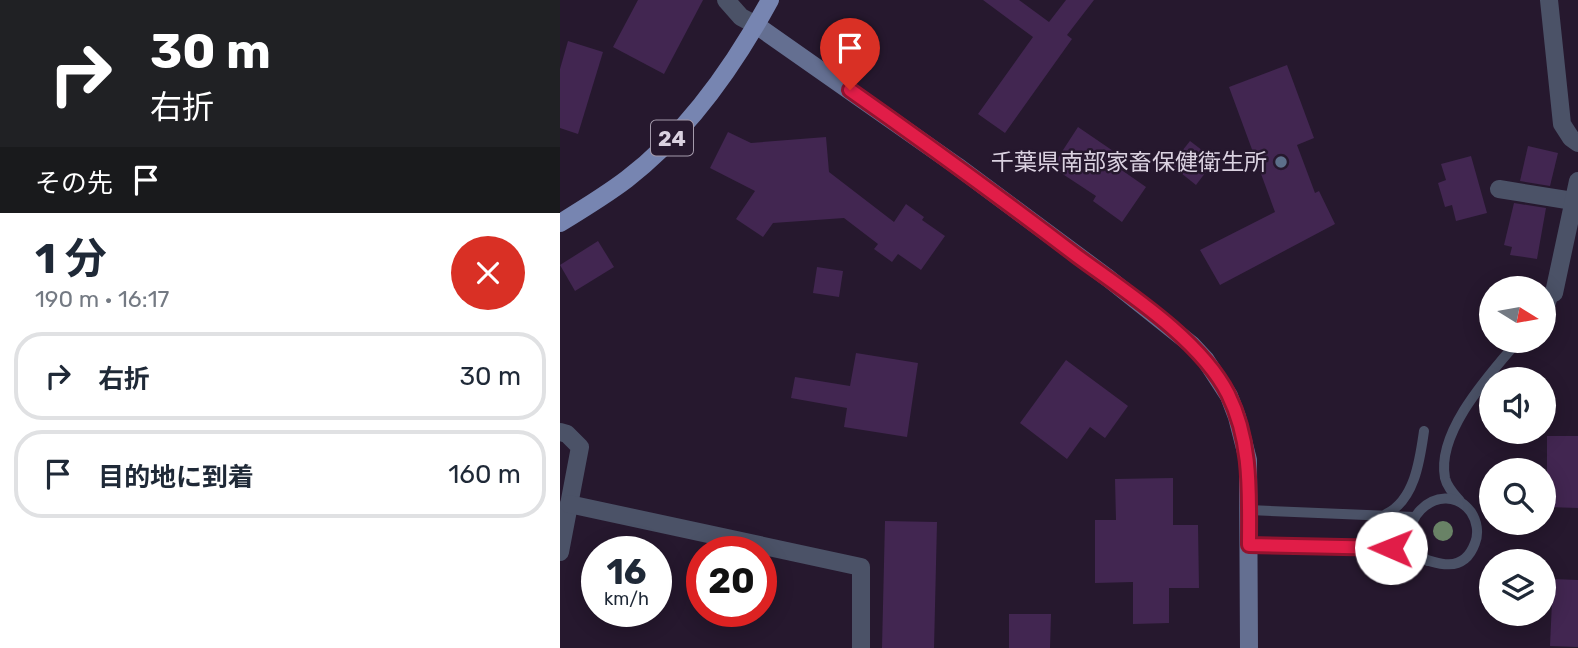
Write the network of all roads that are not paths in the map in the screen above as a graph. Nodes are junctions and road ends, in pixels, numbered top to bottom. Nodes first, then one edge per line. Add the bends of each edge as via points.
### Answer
1 (726, 0) edge
2 (770, 0) edge
3 (1549, 0) edge
4 (756, 25) junction
5 (1578, 143) edge
6 (1578, 181) edge
7 (1499, 189) dead end
8 (1573, 201) junction
9 (560, 223) edge
10 (1556, 283) edge
11 (1508, 354) edge
12 (1424, 431) dead end
13 (560, 432) edge
14 (569, 504) junction
15 (1464, 505) junction
16 (1249, 510) junction
17 (1384, 516) junction
18 (1414, 517) junction
19 (1249, 545) junction
20 (560, 552) edge
21 (1428, 561) junction
22 (862, 648) edge
23 (1249, 648) edge

1 - 4 street
2 - 4 main road, 24
3 - 5 street via 1562,124
4 - 9 main road, 24 via 715,86 667,143 626,179
4 - 16 street via 957,166 1192,345 1217,374 1237,417 1248,460
6 - 8 street
7 - 8 street
8 - 10 street
11 - 15 lane via 1473,398 1448,442 1445,480
12 - 17 lane via 1413,481 1397,509
13 - 14 street via 580,447
14 - 20 street
14 - 22 street via 861,567
15 - 18 lane via 1450,499 1434,500
15 - 21 lane via 1477,528 1470,553 1450,564
16 - 17 lane
16 - 19 street
17 - 18 lane
18 - 21 lane via 1413,544
19 - 21 lane via 1391,548
19 - 23 street

